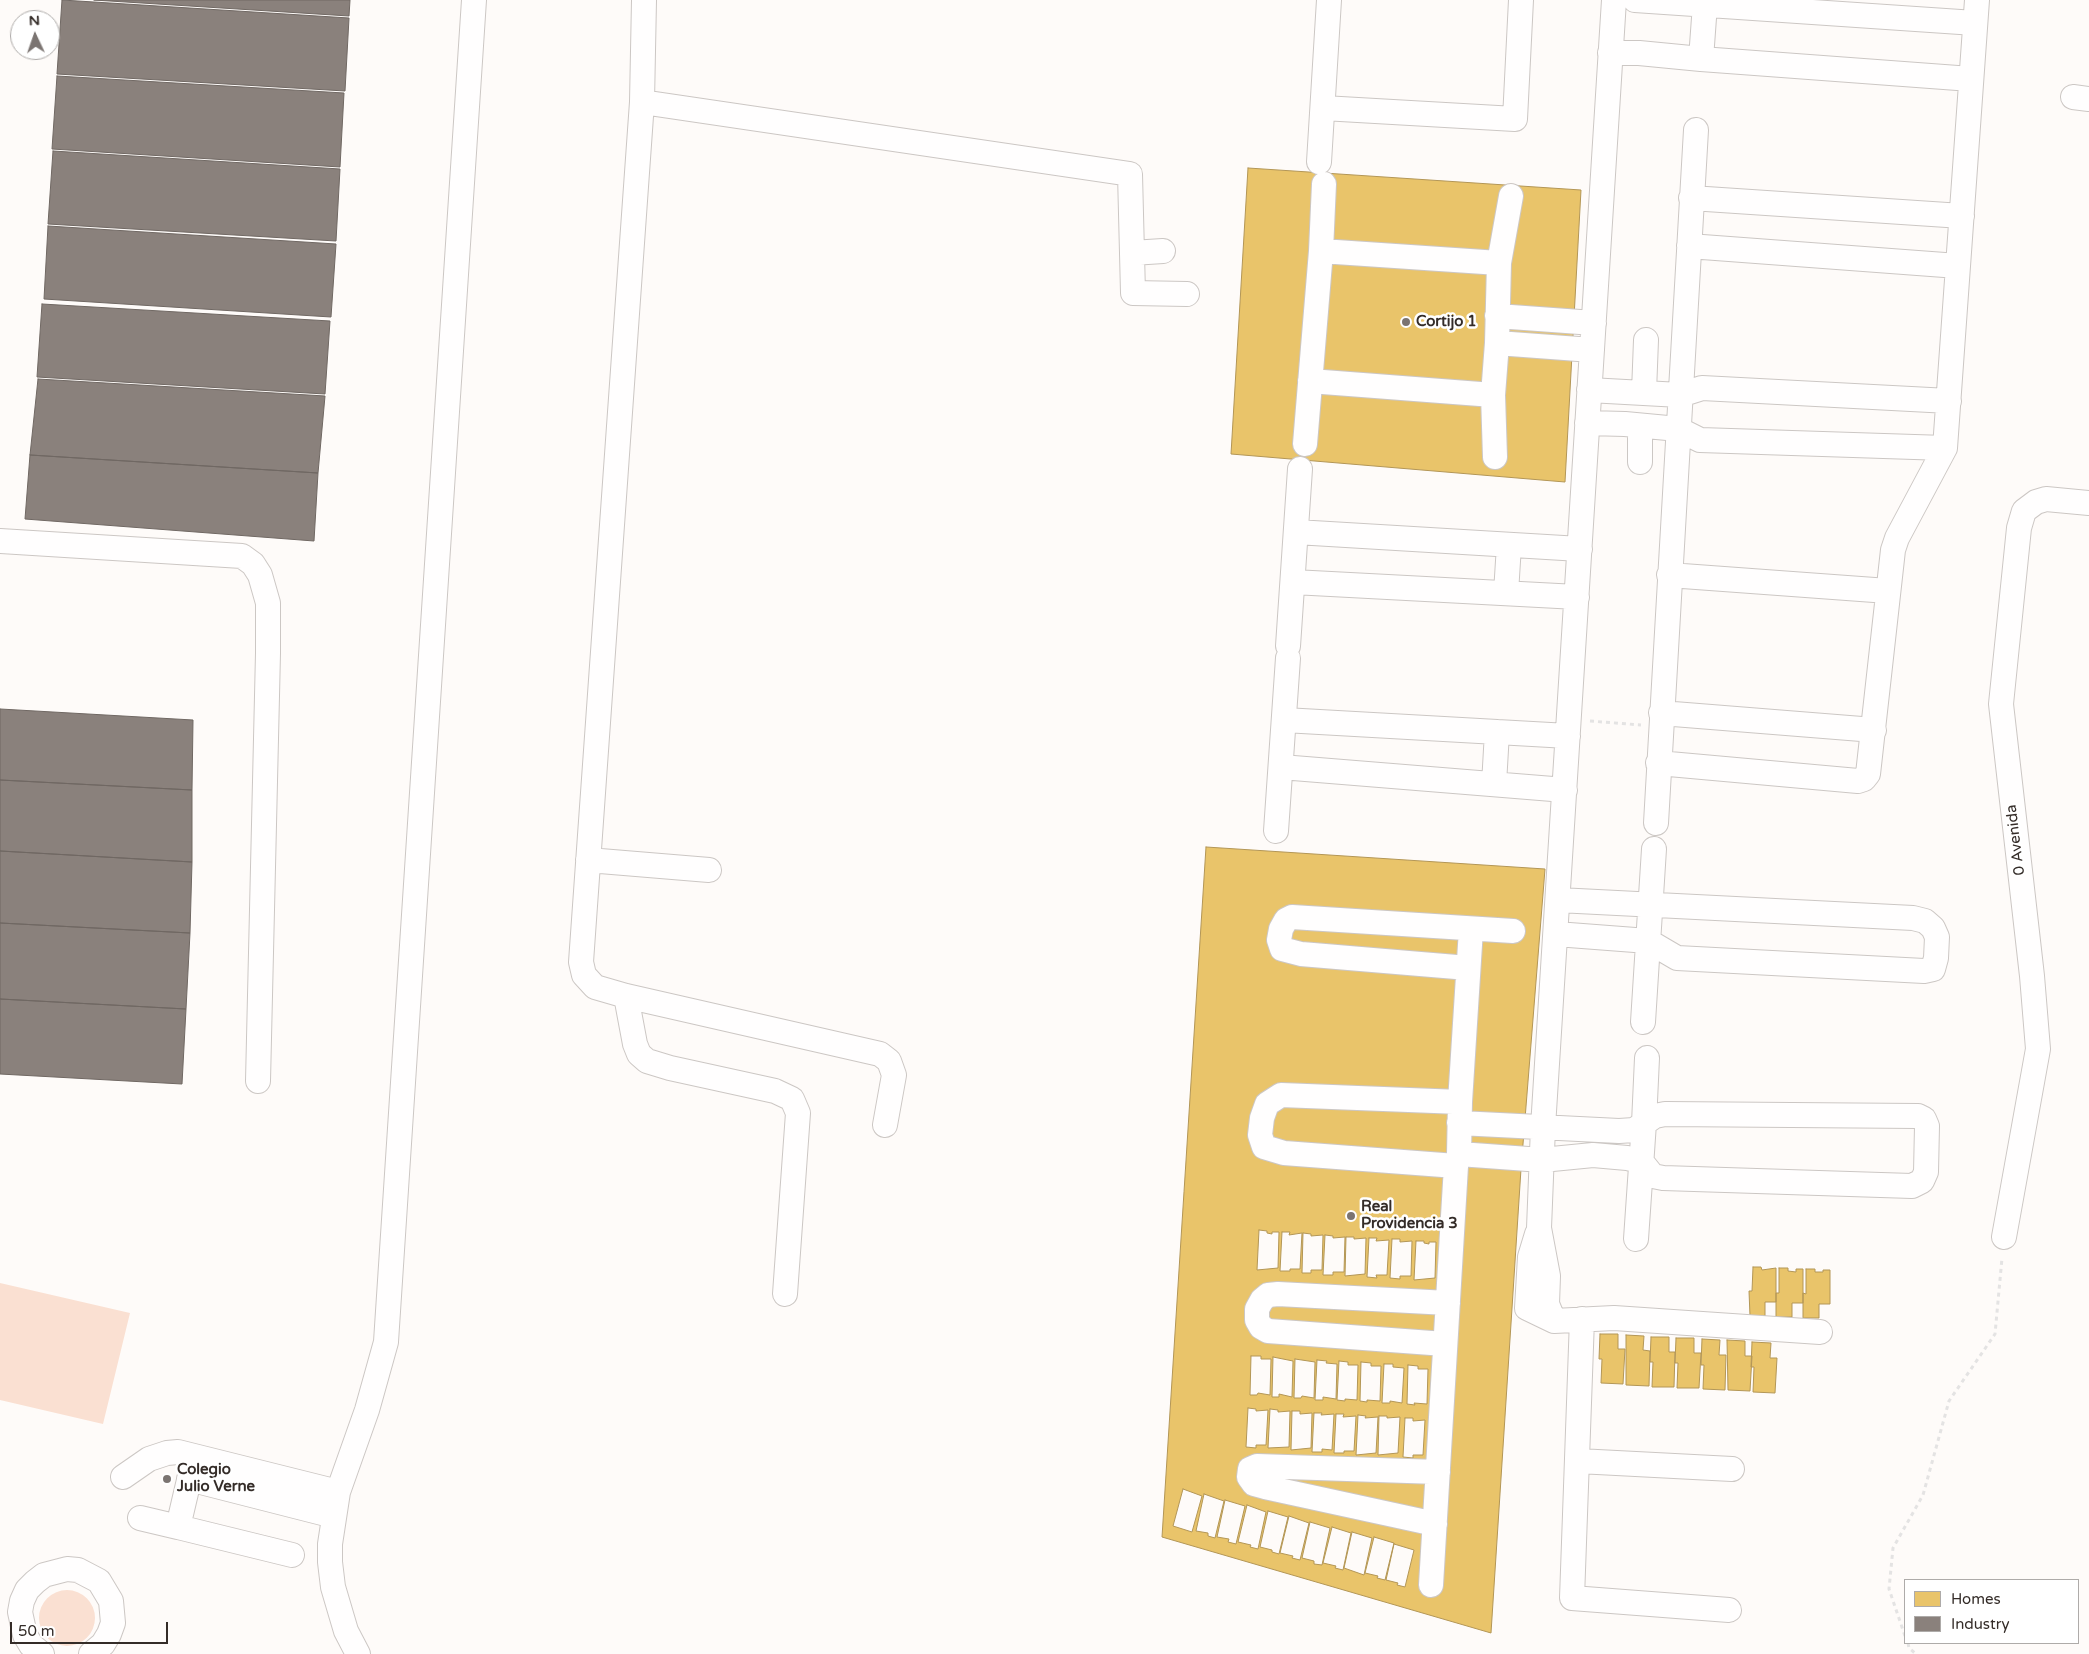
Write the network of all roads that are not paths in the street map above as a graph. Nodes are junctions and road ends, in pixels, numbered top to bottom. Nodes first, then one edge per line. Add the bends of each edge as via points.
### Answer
1 (474, 0) edge
2 (644, 0) edge
3 (1329, 0) edge
4 (1521, 0) edge
5 (1614, 0) edge
6 (1635, 0) edge
7 (1705, 4) junction
8 (1976, 11) edge
9 (1610, 53) junction
10 (1701, 59) junction
11 (1971, 79) junction
12 (642, 102) junction
13 (1323, 108) junction
14 (1696, 130) dead end
15 (1511, 196) dead end
16 (1691, 198) junction
17 (1962, 216) junction
18 (1689, 246) junction
19 (1321, 251) junction
20 (1163, 252) dead end
21 (1132, 253) junction
22 (1499, 263) junction
23 (1958, 266) junction
24 (1187, 294) dead end
25 (1498, 316) junction
26 (1594, 323) junction
27 (1646, 340) dead end
28 (1497, 343) junction
29 (1592, 350) junction
30 (1310, 381) junction
31 (1589, 390) junction
32 (1644, 392) junction
33 (1493, 395) junction
34 (1680, 395) junction
35 (1949, 401) junction
36 (1587, 423) junction
37 (1640, 426) junction
38 (1678, 429) junction
39 (1305, 444) dead end
40 (1945, 448) junction
41 (1495, 457) dead end
42 (1640, 462) dead end
43 (1300, 468) dead end
44 (2089, 503) edge
45 (1296, 532) junction
46 (0, 541) edge
47 (1509, 545) junction
48 (1580, 550) junction
49 (1669, 575) junction
50 (1293, 582) junction
51 (1888, 591) junction
52 (1506, 593) junction
53 (1577, 597) junction
54 (1284, 720) junction
55 (1661, 720) junction
56 (1569, 728) junction
57 (1874, 730) junction
58 (1497, 732) junction
59 (1658, 763) junction
60 (1280, 767) junction
61 (1494, 784) junction
62 (1565, 790) junction
63 (1656, 823) dead end
64 (1276, 831) dead end
65 (1654, 849) dead end
66 (588, 860) junction
67 (709, 870) dead end
68 (1558, 900) junction
69 (1650, 906) junction
70 (1471, 929) junction
71 (1513, 931) dead end
72 (1556, 934) junction
73 (1648, 941) junction
74 (1468, 968) junction
75 (626, 996) junction
76 (1643, 1022) dead end
77 (1647, 1058) dead end
78 (258, 1081) dead end
79 (1459, 1112) junction
80 (1644, 1123) junction
81 (885, 1124) dead end
82 (1543, 1127) junction
83 (1457, 1160) junction
84 (1542, 1160) junction
85 (1641, 1161) junction
86 (2004, 1237) road end
87 (1636, 1239) dead end
88 (784, 1294) dead end
89 (1448, 1303) junction
90 (1582, 1318) junction
91 (1820, 1332) dead end
92 (1445, 1344) junction
93 (1578, 1461) junction
94 (192, 1468) junction
95 (1732, 1469) dead end
96 (1438, 1472) junction
97 (123, 1477) dead end
98 (338, 1492) junction
99 (334, 1516) junction
100 (140, 1518) dead end
101 (1435, 1524) junction
102 (178, 1528) junction
103 (292, 1555) dead end
104 (1431, 1585) dead end
105 (1729, 1610) dead end
106 (42, 1654) edge
107 (91, 1654) edge
108 (358, 1654) edge

1 - 98 street via 386,1342 367,1410
2 - 12 street
3 - 13 street
4 - 13 street via 1515,119
5 - 9 street
6 - 7 street
7 - 8 street
7 - 10 street
8 - 11 street
9 - 10 street
9 - 26 street
10 - 11 street
11 - 17 street
12 - 21 street via 1130,174
12 - 66 street
13 - 19 street
14 - 16 street
15 - 22 street
16 - 17 street
16 - 18 street
17 - 23 street
18 - 23 street
18 - 34 street
19 - 22 street
19 - 30 street
20 - 21 street
21 - 24 street via 1133,293
22 - 25 street
23 - 35 street
25 - 26 street
25 - 28 street
26 - 29 street
27 - 32 street
28 - 29 street
28 - 33 street
29 - 31 street
30 - 33 street
30 - 39 street
31 - 32 street
31 - 36 street
32 - 34 street
33 - 41 street
34 - 35 street via 1702,388
34 - 38 street
35 - 40 street
36 - 37 street
36 - 48 street
37 - 38 street
37 - 42 street
38 - 40 street via 1700,440
38 - 49 street
40 - 51 street via 1897,538
43 - 45 street
44 - 86 street, 0 Avenida via 2041,500 2024,511 2020,520 2001,704 2038,1050
45 - 47 street
45 - 50 street
46 - 78 street via 242,556 260,575 268,603 268,653
47 - 48 street
47 - 52 street
48 - 53 street
49 - 51 street
49 - 55 street
50 - 52 street
50 - 54 street
51 - 57 street
52 - 53 street
53 - 56 street
54 - 58 street
54 - 60 street
55 - 57 street
55 - 59 street
56 - 58 street
56 - 62 street
57 - 59 street via 1868,774 1858,781
58 - 61 street
59 - 63 street
60 - 61 street
60 - 64 street
61 - 62 street
62 - 68 street
65 - 69 street
66 - 67 street
66 - 75 street via 581,962 584,975 595,987
68 - 69 street
68 - 72 street
69 - 73 street
69 - 73 street via 1913,918 1925,921 1933,928 1937,937 1936,958 1933,970 1924,971 1677,958
70 - 71 street
70 - 74 street
70 - 74 street via 1292,917 1286,920 1279,940 1282,949 1300,954
72 - 73 street
72 - 82 street
73 - 76 street
74 - 79 street
75 - 81 street via 880,1054 889,1061 894,1074
75 - 88 street via 635,1044 647,1061 775,1091 792,1099 798,1113
77 - 80 street
79 - 82 street
79 - 83 street
79 - 83 street via 1281,1095 1267,1104 1260,1135 1264,1147 1284,1154
80 - 82 street via 1634,1130 1619,1131
80 - 85 street
80 - 85 street via 1665,1114 1918,1116 1927,1126 1926,1172 1922,1181 1912,1186 1663,1178 1653,1176
82 - 84 street
83 - 84 street
83 - 89 street
84 - 85 street via 1593,1155
84 - 90 street via 1539,1228 1548,1276 1546,1304 1554,1321
85 - 87 street
89 - 92 street
89 - 92 street via 1278,1294 1268,1295 1257,1309 1257,1320 1268,1331
90 - 91 street via 1629,1318
90 - 93 street
92 - 96 street
93 - 95 street
93 - 105 street via 1572,1598
94 - 97 street via 178,1452 158,1455
94 - 98 street
94 - 99 street
94 - 102 street
96 - 101 street
96 - 101 street via 1257,1466 1250,1468 1249,1477 1254,1484 1265,1487
98 - 99 street
99 - 108 street via 330,1562 333,1587 346,1631
100 - 102 street
101 - 104 street
102 - 103 street
106 - 107 street via 25,1635 20,1612 22,1601 35,1582 55,1570 67,1569 78,1570 99,1581 111,1601 113,1623 109,1634

